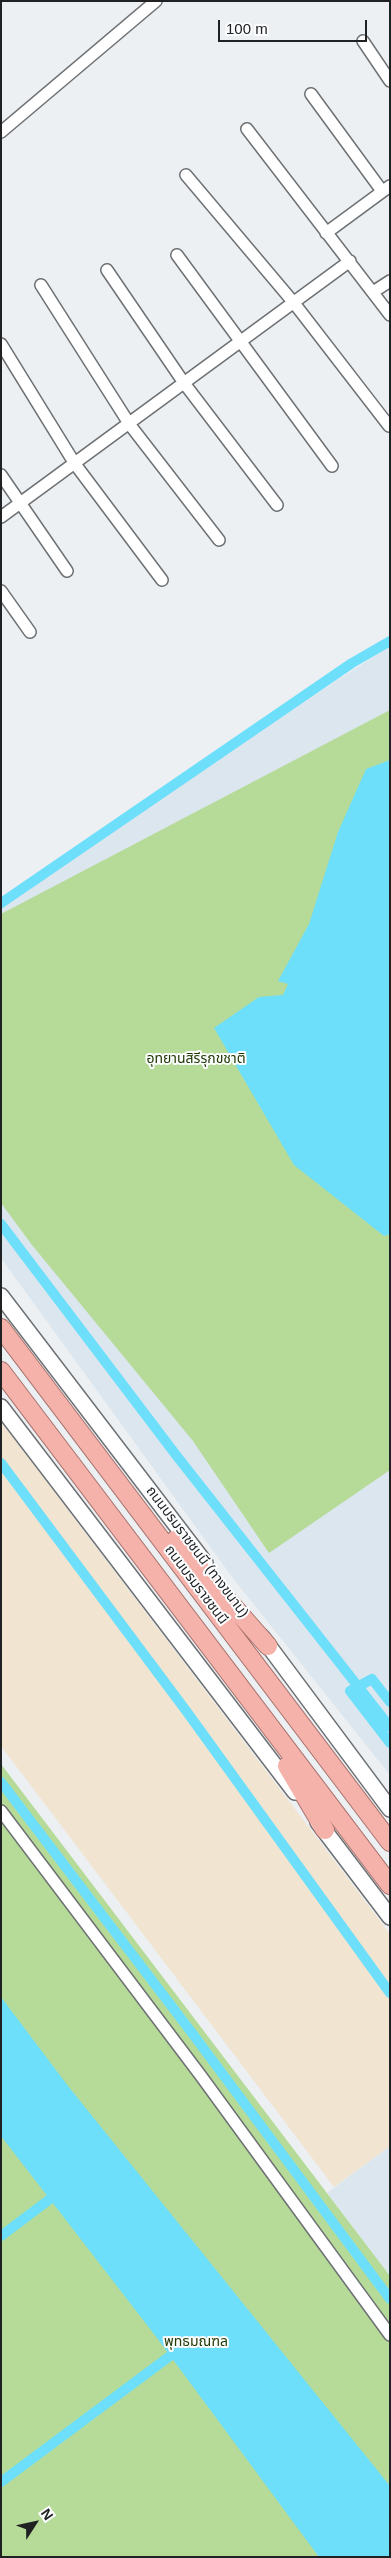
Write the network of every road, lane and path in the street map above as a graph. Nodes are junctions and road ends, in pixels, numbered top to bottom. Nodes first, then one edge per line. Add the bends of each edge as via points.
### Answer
1 (156, 1) edge
2 (363, 41) dead end
3 (390, 81) edge
4 (311, 94) dead end
5 (247, 129) dead end
6 (1, 132) edge
7 (186, 175) dead end
8 (386, 189) edge
9 (326, 233) junction
10 (177, 255) dead end
11 (350, 261) junction
12 (107, 270) dead end
13 (390, 281) edge
14 (41, 285) dead end
15 (373, 292) junction
16 (294, 303) junction
17 (390, 315) edge
18 (240, 343) junction
19 (1, 344) edge
20 (184, 383) junction
21 (130, 425) junction
22 (388, 426) dead end
23 (75, 464) junction
24 (332, 466) dead end
25 (1, 475) edge
26 (20, 504) junction
27 (277, 505) dead end
28 (1, 518) edge
29 (218, 540) dead end
30 (67, 571) dead end
31 (162, 580) dead end
32 (1, 590) edge
33 (30, 632) dead end
34 (1, 1296) edge
35 (1, 1328) edge
36 (1, 1371) edge
37 (1, 1407) edge
38 (85, 1439) junction
39 (268, 1646) junction
40 (216, 1655) junction
41 (390, 1809) edge
42 (1, 1811) edge
43 (325, 1830) junction
44 (390, 1842) edge
45 (390, 1885) edge
46 (390, 1917) edge
47 (390, 2335) edge

1 - 6 street
2 - 3 street
4 - 8 street
5 - 9 street
7 - 16 street
8 - 9 street
9 - 11 street
10 - 18 street
11 - 15 street
11 - 16 street
12 - 20 street
13 - 15 street
14 - 21 street
15 - 17 street
16 - 18 street
16 - 22 street
18 - 20 street
18 - 24 street
19 - 23 street
20 - 21 street
20 - 27 street
21 - 23 street
21 - 29 street
23 - 26 street
23 - 31 street
25 - 26 street
26 - 28 street
26 - 30 street
32 - 33 street
34 - 39 main road, ถนนบรมราชชนนี (ทางขนาน)
35 - 38 highway, ถนนบรมราชชนนี
36 - 40 highway, ถนนบรมราชชนนี
37 - 43 main road
38 - 39 highway
38 - 44 highway, ถนนบรมราชชนนี
39 - 41 main road, ถนนบรมราชชนนี (ทางขนาน)
40 - 43 highway
40 - 45 highway, ถนนบรมราชชนนี
42 - 47 street via 201,2076
43 - 46 main road

